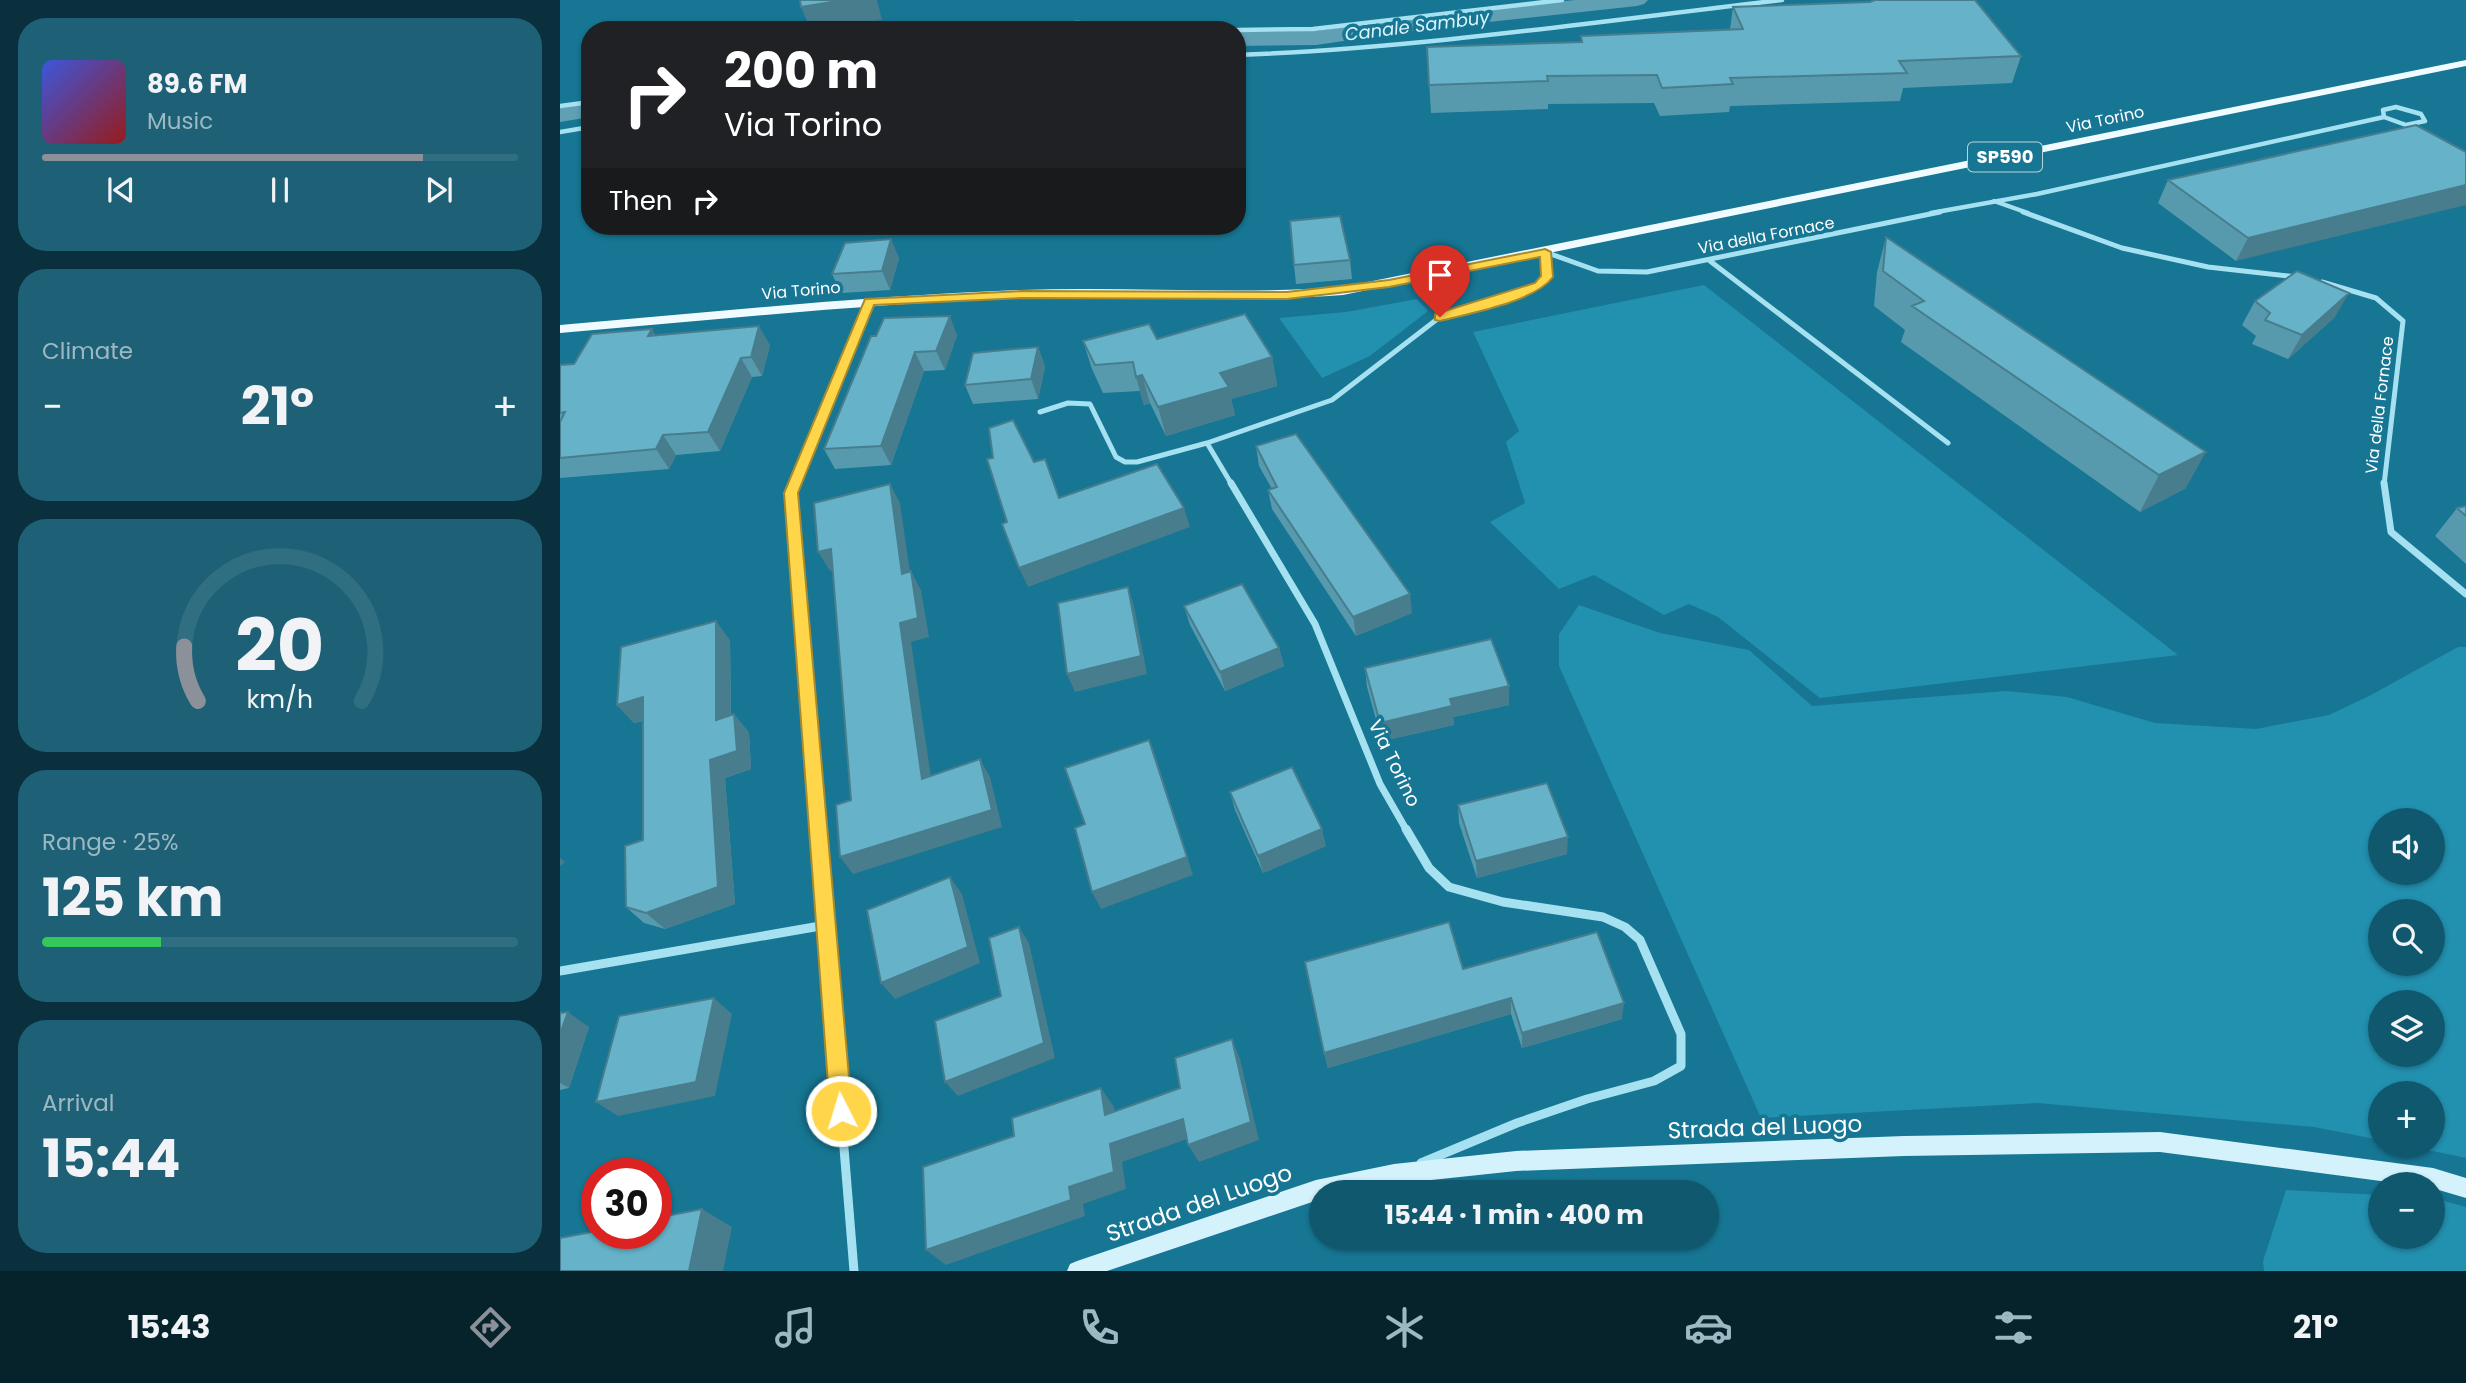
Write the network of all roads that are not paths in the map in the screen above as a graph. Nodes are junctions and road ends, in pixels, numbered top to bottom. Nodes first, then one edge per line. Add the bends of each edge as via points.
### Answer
1 (1562, 0) edge
2 (1782, 0) edge
3 (1246, 30) edge
4 (1246, 55) edge
5 (2466, 63) edge
6 (581, 103) edge
7 (560, 106) edge
8 (2384, 117) junction
9 (581, 128) edge
10 (560, 132) edge
11 (1993, 200) junction
12 (1545, 252) junction
13 (1710, 261) junction
14 (2307, 278) edge
15 (2318, 281) edge
16 (869, 302) junction
17 (560, 329) edge
18 (1041, 412) dead end
19 (1207, 443) junction
20 (1948, 443) dead end
21 (2466, 594) edge
22 (826, 925) junction
23 (560, 971) edge
24 (1394, 1174) junction
25 (2466, 1188) edge
26 (854, 1271) edge
27 (1077, 1271) edge

1 - 3 street via 1313,29
2 - 4 street via 1400,45
5 - 12 main road, Via Torino / SP590
6 - 7 street
8 - 8 street, Via della Fornace via 2385,108 2396,107 2421,114 2425,121 2406,125
8 - 11 street, Via della Fornace
9 - 10 street
11 - 13 street, Via della Fornace
11 - 14 street via 2122,248 2208,267
12 - 13 street, Via della Fornace via 1588,270 1615,273
12 - 16 main road, Via Torino / SP590 via 1389,283 1287,295 1022,295
12 - 19 street via 1547,277 1539,286 1440,317 1332,400
13 - 20 street
15 - 21 street, Via della Fornace via 2376,298 2403,321 2384,483 2391,532
16 - 17 main road, Via Torino / SP590
16 - 22 street via 791,493
18 - 19 street via 1068,403 1090,404 1116,457 1125,462
19 - 24 street, Via Torino via 1315,624 1380,784 1429,868 1449,887 1503,902 1603,917 1625,926 1640,940 1681,1034 1681,1066 1654,1081 1517,1123
22 - 23 street
22 - 26 street
24 - 25 street, Strada del Luogo via 1557,1160 1904,1146 2160,1142 2433,1178
24 - 27 street, Strada del Luogo via 1316,1190

